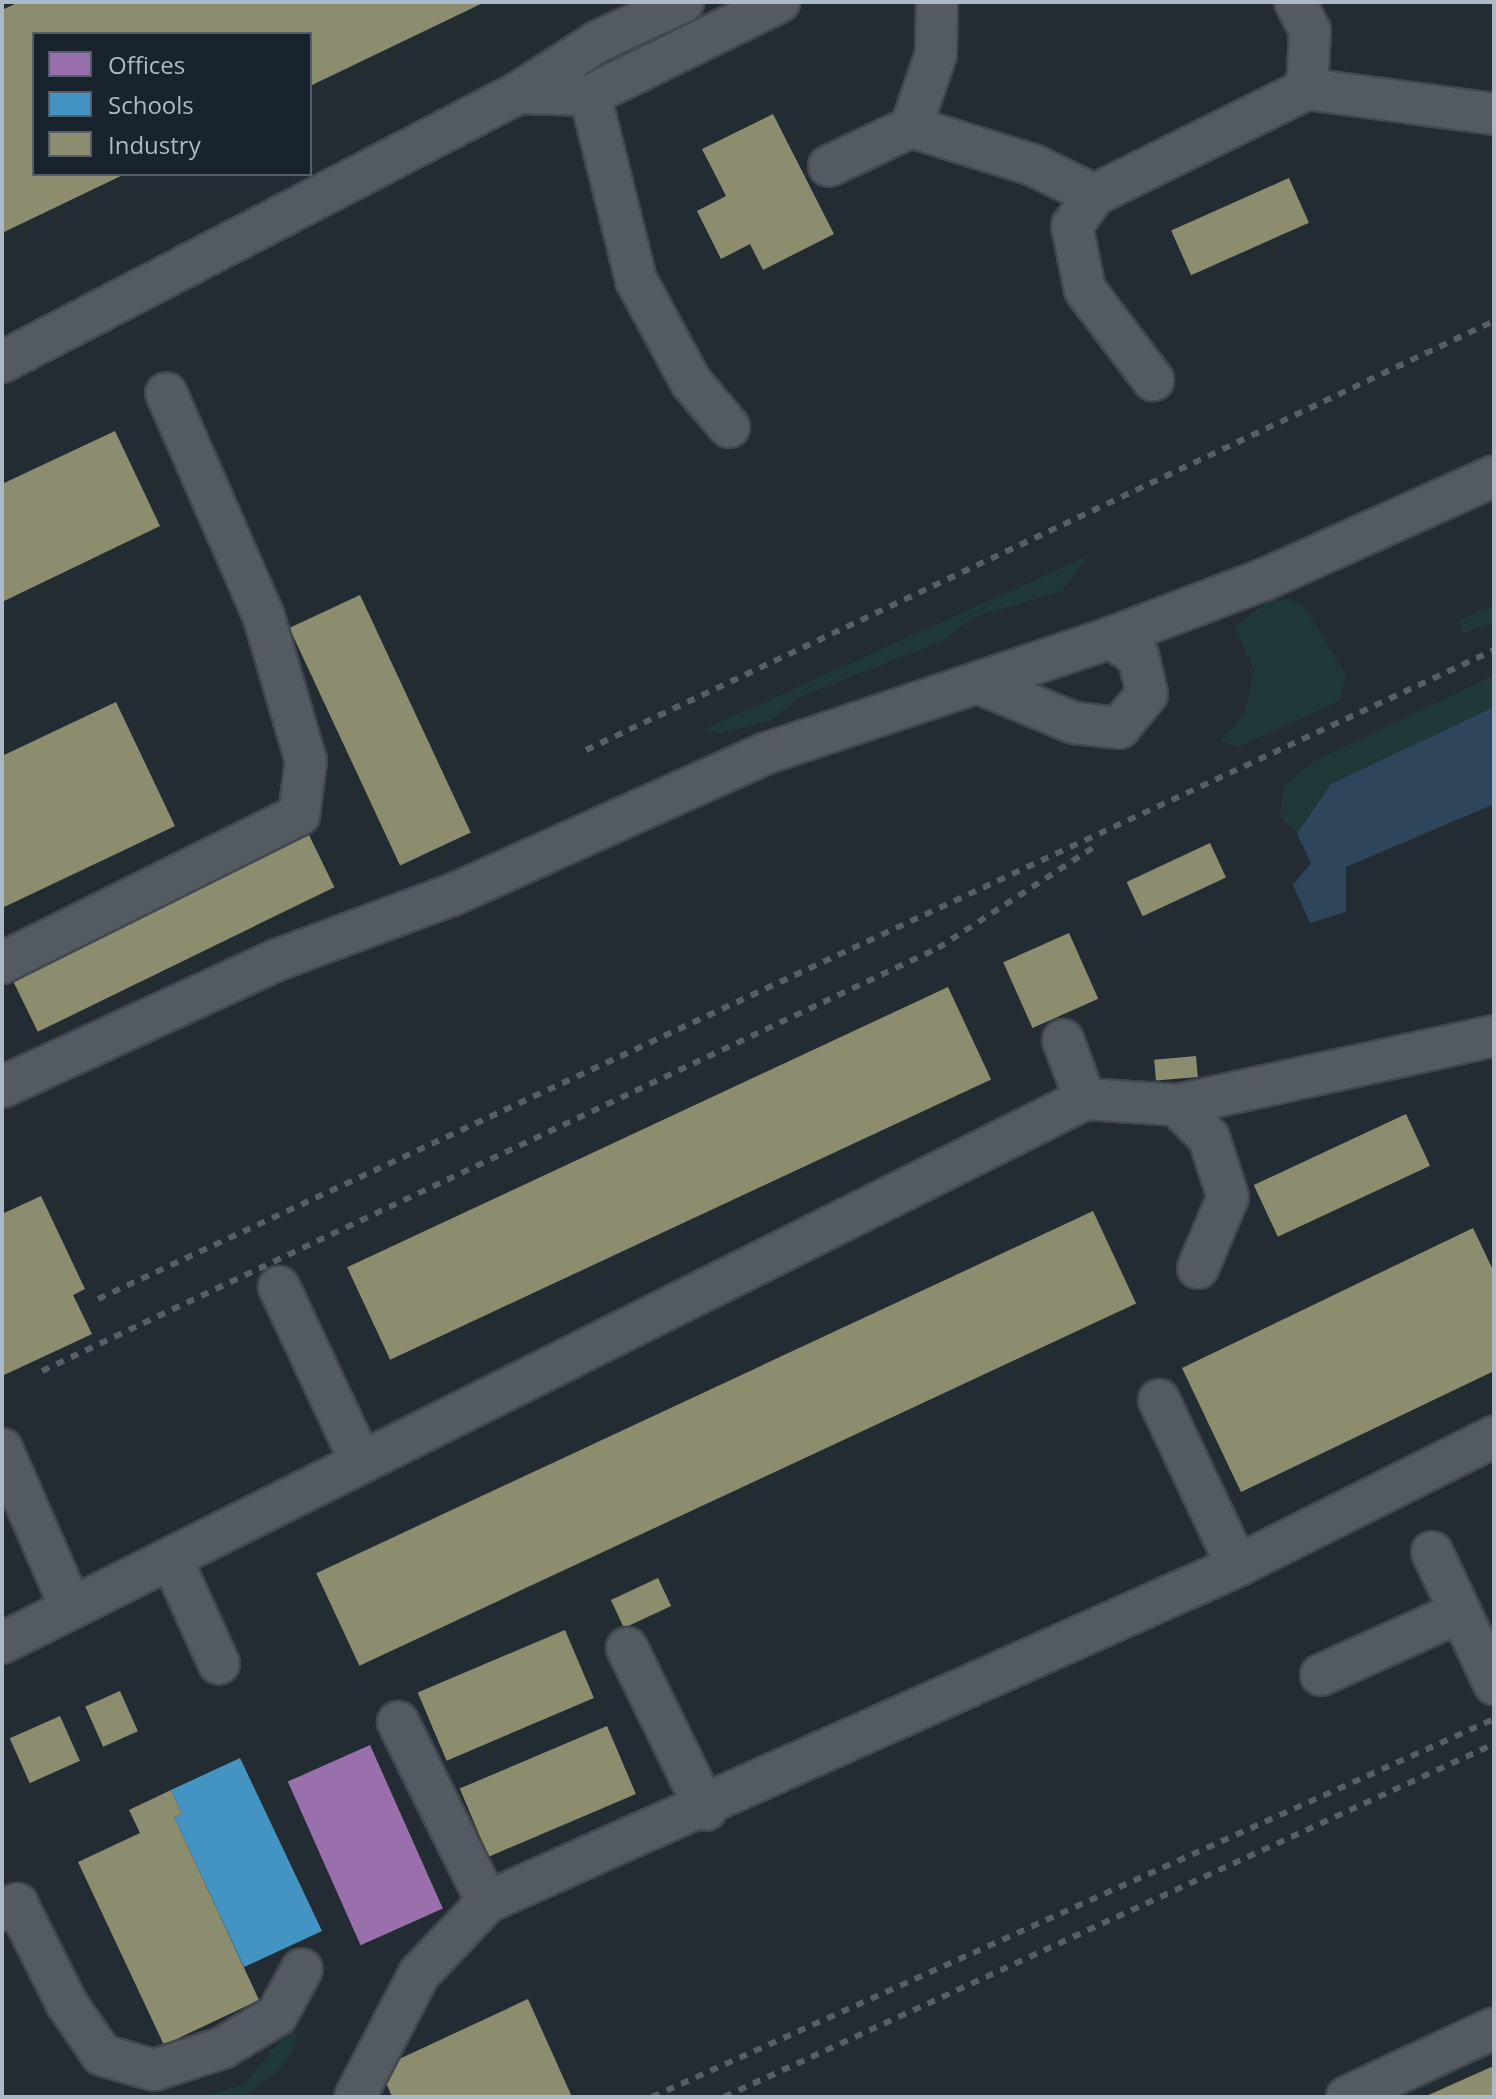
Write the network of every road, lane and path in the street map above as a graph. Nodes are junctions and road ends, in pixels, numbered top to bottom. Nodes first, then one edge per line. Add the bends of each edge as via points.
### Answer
1 (683, 2) edge
2 (779, 2) edge
3 (937, 2) edge
4 (1295, 2) edge
5 (1307, 89) junction
6 (518, 93) junction
7 (590, 95) junction
8 (1494, 114) edge
9 (911, 127) junction
10 (829, 166) dead end
11 (1094, 195) junction
12 (2, 362) edge
13 (1153, 380) dead end
14 (166, 393) dead end
15 (729, 427) dead end
16 (1494, 476) edge
17 (1110, 638) junction
18 (981, 684) junction
19 (2, 963) edge
20 (1494, 1036) edge
21 (1063, 1040) dead end
22 (2, 1087) edge
23 (1085, 1099) junction
24 (1177, 1105) junction
25 (1198, 1268) dead end
26 (279, 1287) dead end
27 (1159, 1400) dead end
28 (1494, 1437) edge
29 (2, 1449) edge
30 (361, 1462) junction
31 (1432, 1552) dead end
32 (171, 1558) junction
33 (1237, 1566) junction
34 (71, 1608) junction
35 (1460, 1612) junction
36 (2, 1643) edge
37 (627, 1648) dead end
38 (219, 1664) dead end
39 (1321, 1675) dead end
40 (1492, 1676) edge
41 (398, 1722) dead end
42 (706, 1810) junction
43 (487, 1902) junction
44 (2, 1911) edge
45 (302, 1969) dead end
46 (1494, 2028) edge
47 (355, 2097) edge
48 (1347, 2097) edge

1 - 6 lane via 599,41
2 - 7 lane
3 - 9 lane via 936,54
4 - 5 lane via 1310,31
5 - 8 lane
5 - 11 lane
6 - 7 lane
6 - 12 lane
7 - 15 lane via 636,280 691,382
9 - 10 lane
9 - 11 lane via 1033,165
11 - 13 lane via 1072,226 1085,290
14 - 19 lane via 264,617 306,761 299,815
16 - 17 lane via 1263,580
17 - 18 lane
17 - 18 lane via 1138,656 1147,694 1119,728 1074,723
18 - 22 lane via 767,753 452,895 277,960
20 - 24 lane
21 - 23 lane
23 - 24 lane
23 - 30 lane
24 - 25 lane via 1209,1138 1228,1197
26 - 30 lane
27 - 33 lane
28 - 33 lane
29 - 34 lane
30 - 32 lane
31 - 35 lane
32 - 34 lane
32 - 38 lane
33 - 42 lane
34 - 36 lane
35 - 39 lane
35 - 40 lane
37 - 42 lane
41 - 43 lane
42 - 43 lane
43 - 47 lane via 419,1974
44 - 45 lane via 17,1904 67,2004 102,2055 154,2070 222,2048 277,2015
46 - 48 lane

